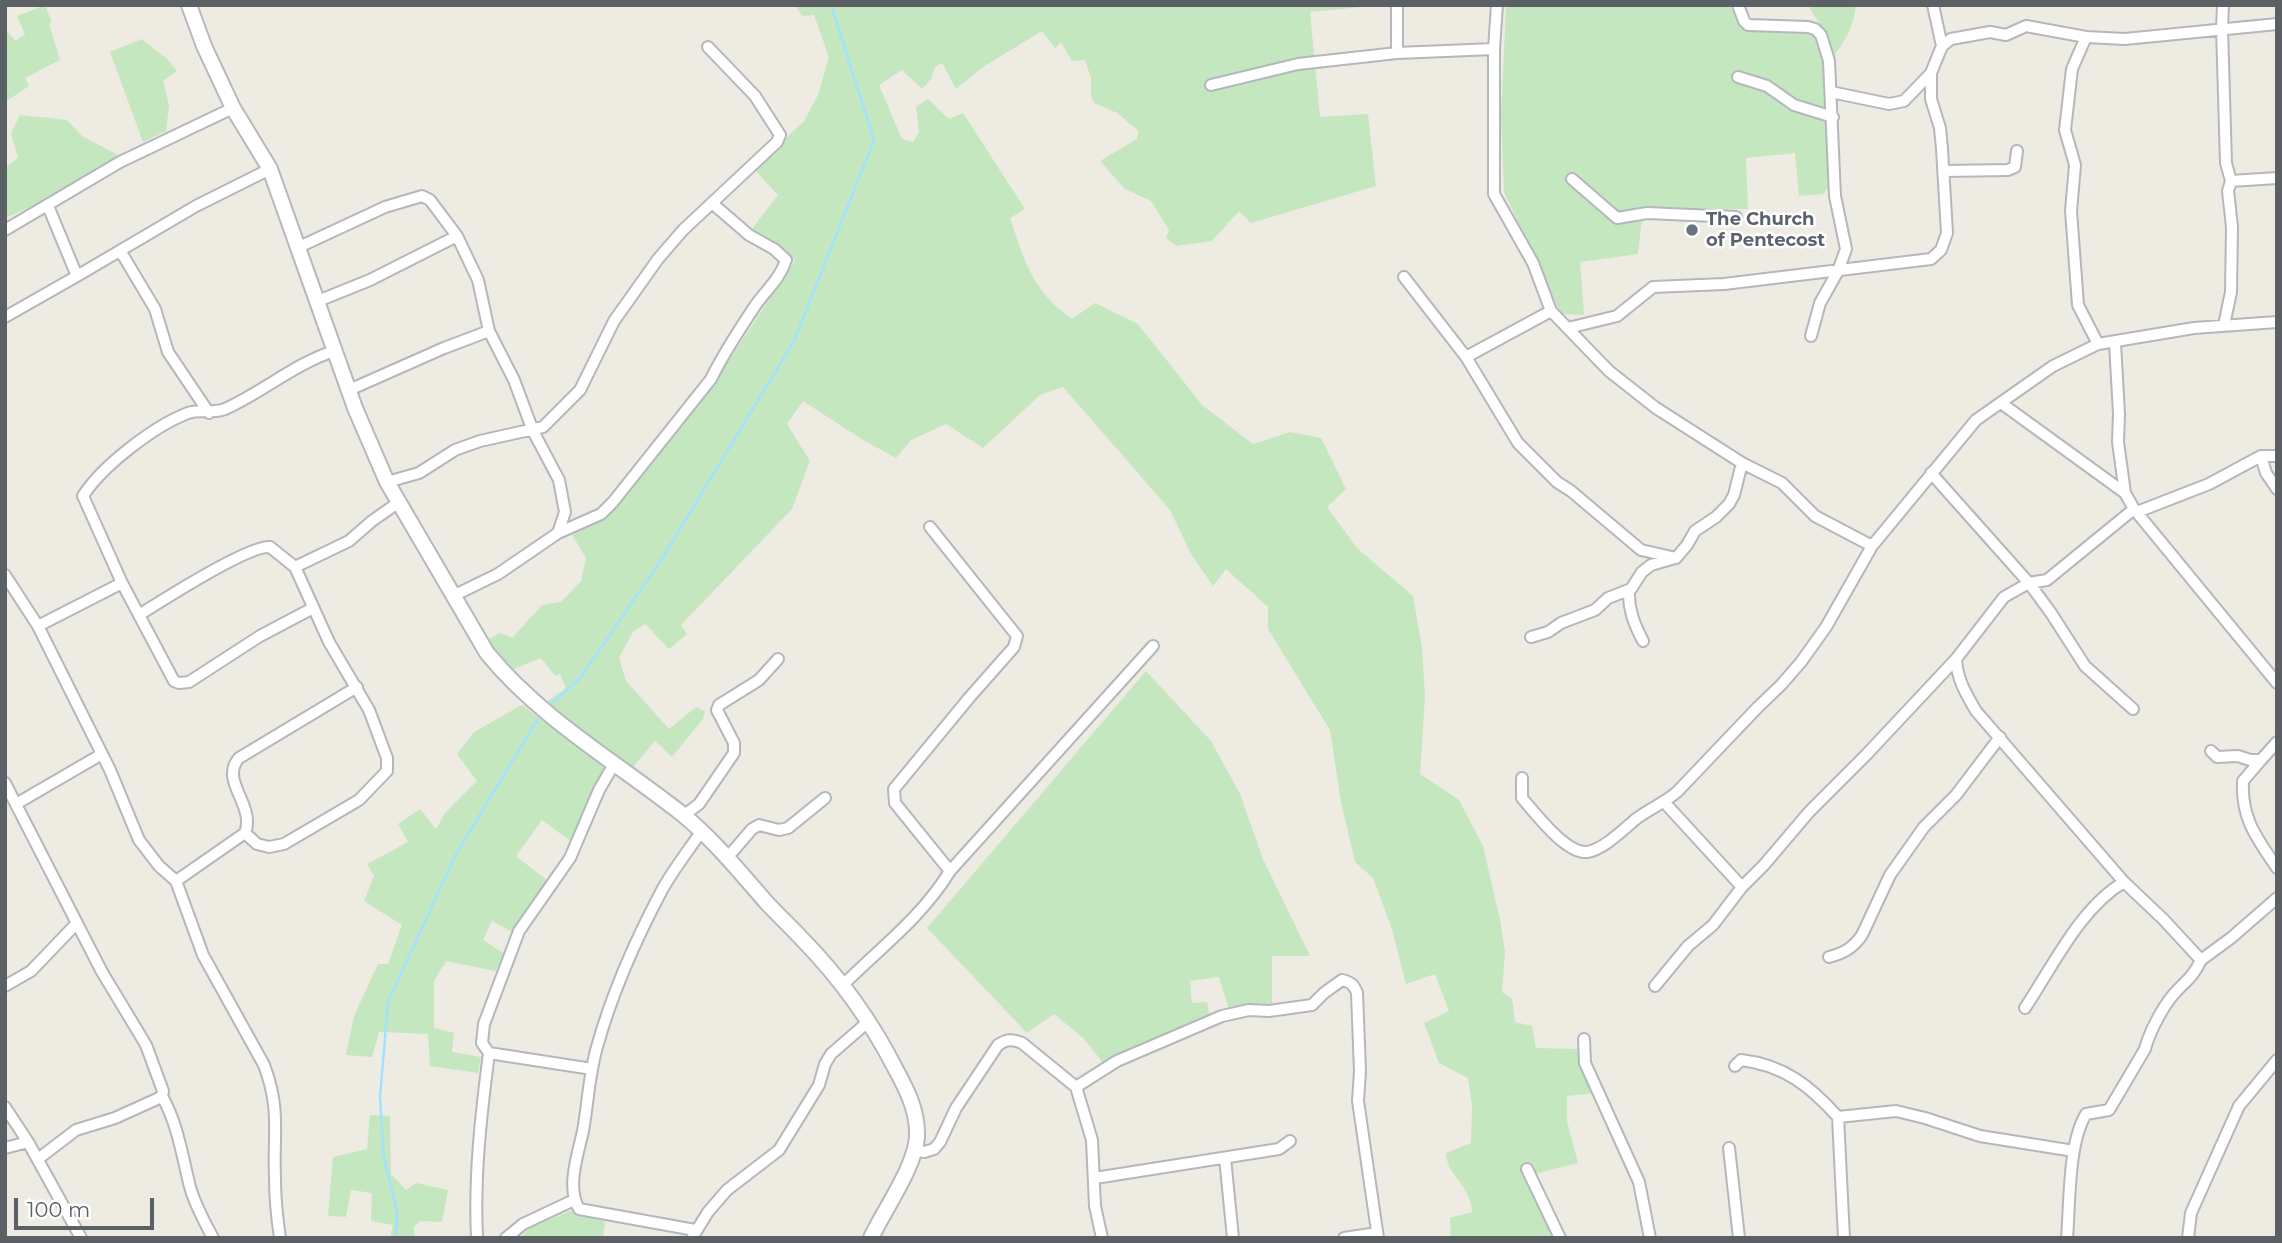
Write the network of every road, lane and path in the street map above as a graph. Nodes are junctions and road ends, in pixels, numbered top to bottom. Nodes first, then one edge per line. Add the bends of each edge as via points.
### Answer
1 (189, 5) edge
2 (1397, 5) edge
3 (1497, 5) edge
4 (1738, 5) edge
5 (1933, 5) edge
6 (2224, 6) edge
7 (2277, 24) edge
8 (2222, 28) junction
9 (2086, 37) junction
10 (1942, 46) junction
11 (708, 47) dead end
12 (1494, 49) junction
13 (1397, 53) junction
14 (1931, 73) junction
15 (1738, 77) dead end
16 (1211, 85) dead end
17 (1831, 92) junction
18 (233, 108) junction
19 (1833, 117) junction
20 (2017, 151) dead end
21 (270, 169) junction
22 (1943, 171) junction
23 (2277, 178) edge
24 (1572, 179) dead end
25 (2231, 181) junction
26 (713, 204) junction
27 (48, 206) junction
28 (1736, 217) dead end
29 (5, 230) edge
30 (457, 236) junction
31 (299, 247) junction
32 (121, 252) junction
33 (1838, 271) junction
34 (77, 276) junction
35 (1404, 277) dead end
36 (318, 301) junction
37 (1551, 311) junction
38 (5, 317) edge
39 (2277, 322) edge
40 (2224, 325) junction
41 (1568, 328) junction
42 (489, 331) junction
43 (1811, 336) dead end
44 (2115, 343) junction
45 (2098, 344) junction
46 (334, 351) junction
47 (1466, 357) junction
48 (349, 390) junction
49 (2001, 403) junction
50 (209, 413) junction
51 (533, 430) junction
52 (2261, 456) junction
53 (2277, 456) edge
54 (1742, 463) junction
55 (1931, 473) junction
56 (387, 482) junction
57 (2277, 489) edge
58 (2125, 493) junction
59 (399, 502) junction
60 (2136, 511) junction
61 (930, 527) dead end
62 (558, 533) junction
63 (1872, 546) junction
64 (1676, 558) junction
65 (295, 567) junction
66 (5, 575) edge
67 (122, 583) junction
68 (2029, 583) junction
69 (1629, 590) junction
70 (453, 596) junction
71 (313, 608) junction
72 (139, 615) junction
73 (38, 626) junction
74 (1531, 637) dead end
75 (1643, 641) dead end
76 (1153, 646) dead end
77 (778, 659) dead end
78 (1956, 659) junction
79 (2277, 683) edge
80 (357, 687) junction
81 (2133, 709) dead end
82 (2000, 737) junction
83 (2277, 742) edge
84 (2211, 751) dead end
85 (102, 754) junction
86 (2261, 760) junction
87 (614, 764) junction
88 (1522, 778) dead end
89 (5, 783) edge
90 (825, 798) dead end
91 (1665, 803) junction
92 (16, 804) junction
93 (683, 816) junction
94 (701, 832) junction
95 (245, 833) junction
96 (728, 857) junction
97 (2277, 868) edge
98 (950, 871) junction
99 (176, 881) junction
100 (2124, 882) junction
101 (1742, 887) junction
102 (2277, 898) edge
103 (77, 923) junction
104 (1829, 957) dead end
105 (2201, 960) junction
106 (843, 985) junction
107 (5, 986) edge
108 (1655, 986) dead end
109 (2025, 1008) dead end
110 (869, 1021) junction
111 (1584, 1039) dead end
112 (489, 1053) junction
113 (2277, 1060) edge
114 (1735, 1066) dead end
115 (592, 1069) junction
116 (1076, 1087) junction
117 (162, 1096) junction
118 (5, 1107) edge
119 (1838, 1117) junction
120 (1290, 1141) dead end
121 (28, 1142) junction
122 (5, 1148) edge
123 (1728, 1148) dead end
124 (915, 1150) junction
125 (2074, 1151) junction
126 (1224, 1158) junction
127 (38, 1159) junction
128 (1527, 1169) dead end
129 (1095, 1178) junction
130 (574, 1200) junction
131 (693, 1234) edge
132 (1377, 1235) edge
133 (81, 1238) edge
134 (213, 1238) edge
135 (280, 1238) edge
136 (477, 1238) edge
137 (506, 1238) edge
138 (871, 1238) edge
139 (1102, 1238) edge
140 (1233, 1238) edge
141 (1344, 1238) edge
142 (1560, 1238) edge
143 (1650, 1238) edge
144 (1739, 1238) edge
145 (1844, 1238) edge
146 (2067, 1238) edge
147 (2188, 1238) edge

1 - 18 street
2 - 13 street
3 - 12 street
4 - 17 street via 1748,24 1815,29 1829,61
5 - 10 street
6 - 8 street
7 - 8 street
8 - 9 street via 2125,39
8 - 25 street via 2226,163
9 - 10 street via 2026,26 2006,35 1990,32 1951,39
9 - 45 street via 2072,69 2065,130 2075,165 2071,211 2078,305
10 - 14 street
11 - 26 street via 755,96 780,135
12 - 13 street
12 - 37 street via 1494,194 1532,263
13 - 16 street via 1298,64
14 - 17 street via 1904,101 1889,104
14 - 22 street
15 - 19 street via 1767,86 1794,105
17 - 19 street
18 - 21 street
18 - 27 street via 120,162
19 - 33 street via 1835,195 1846,249
20 - 22 street via 2015,167 2008,170
21 - 31 street
21 - 32 street via 196,206
22 - 33 street via 1947,233 1937,254 1931,259
23 - 25 street
24 - 28 street via 1616,218 1647,213
25 - 40 street via 2231,292
26 - 51 street via 683,230 630,297 580,390 542,427
26 - 62 street via 786,260 782,274 756,304 711,379 613,502 601,514
27 - 29 street
27 - 34 street
30 - 31 street via 422,196 385,207
30 - 36 street
30 - 42 street via 478,280
31 - 36 street
32 - 34 street
32 - 50 street via 155,309 168,352
33 - 41 street via 1653,287 1617,316
33 - 43 street via 1820,303
34 - 38 street
35 - 47 street
36 - 46 street
37 - 41 street
37 - 47 street
39 - 40 street
40 - 44 street
41 - 54 street via 1637,393
42 - 48 street
42 - 51 street
44 - 45 street
44 - 58 street via 2118,442
45 - 49 street via 2053,366
46 - 48 street
46 - 50 street
47 - 64 street via 1518,443 1557,482 1641,550
48 - 56 street
49 - 55 street via 1976,420
49 - 58 street
50 - 67 street via 191,412 139,441 84,493 83,500
51 - 56 street via 480,441 455,450 419,473
51 - 62 street via 559,480 565,512
52 - 53 street
52 - 57 street
52 - 60 street via 2209,484
54 - 63 street via 1782,483 1815,516
54 - 64 street via 1729,504 1695,531
55 - 63 street
55 - 68 street
56 - 59 street
58 - 60 street
59 - 65 street via 349,541
59 - 70 street
60 - 68 street via 2047,580
60 - 79 street
61 - 98 street via 1017,636 1014,647 894,789 895,803
62 - 70 street via 498,574
63 - 91 street via 1826,628 1801,662
64 - 69 street via 1651,565
65 - 71 street
65 - 72 street via 264,546
66 - 73 street
67 - 72 street
67 - 73 street
68 - 78 street via 2004,597
68 - 81 street via 2085,666
69 - 74 street via 1608,598 1586,615
69 - 75 street via 1628,604
70 - 87 street via 501,669 541,708
71 - 72 street via 189,682 179,683
71 - 80 street
73 - 85 street
76 - 98 street
77 - 93 street via 759,680 719,705 734,753 699,804
78 - 82 street via 1962,687
78 - 101 street
80 - 95 street via 262,742 232,766 245,807
80 - 95 street via 387,758 382,779 359,800 284,844 257,844
82 - 100 street
82 - 104 street via 1956,795 1924,827 1890,876 1856,943
83 - 86 street
84 - 86 street via 2217,757
85 - 92 street
85 - 99 street via 139,840
86 - 97 street via 2243,781 2244,809
87 - 93 street
87 - 112 street via 570,858 511,947 484,1024 482,1043
88 - 91 street via 1521,798 1574,850 1588,852
89 - 92 street
90 - 96 street via 788,828 758,825
91 - 101 street
92 - 103 street
93 - 94 street
94 - 96 street
94 - 115 street via 663,888 641,933 618,986
95 - 99 street
96 - 106 street
98 - 106 street via 914,919
99 - 135 street via 209,967 264,1065 275,1097 274,1175
100 - 105 street
100 - 109 street via 2099,900 2078,926
101 - 108 street
102 - 105 street
103 - 107 street via 31,971
103 - 117 street via 146,1045
105 - 125 street via 2193,977 2165,1005 2109,1110 2086,1114
106 - 110 street
110 - 124 street via 914,1108
110 - 131 street via 831,1055 819,1085 779,1150 727,1189
111 - 143 street via 1585,1063 1639,1182
112 - 115 street
112 - 136 street via 478,1144
113 - 147 street via 2239,1106 2192,1213
114 - 119 street via 1741,1060 1760,1062 1782,1071 1813,1090
115 - 130 street via 575,1166
116 - 124 street via 1029,1048 1006,1040 956,1108 940,1142 934,1149
116 - 129 street via 1092,1140
116 - 132 street via 1116,1061 1222,1016 1312,1005 1333,985 1349,982 1357,993 1358,1101
117 - 127 street via 76,1130
117 - 134 street via 176,1125 191,1189
118 - 121 street
119 - 125 street via 1896,1111 1980,1136
119 - 145 street
120 - 126 street via 1279,1149
121 - 122 street
121 - 127 street
123 - 144 street
124 - 138 street
125 - 146 street
126 - 129 street
126 - 140 street
127 - 133 street
128 - 142 street
129 - 139 street
130 - 131 street via 579,1209 588,1212 656,1222
130 - 137 street via 523,1224
132 - 141 street

